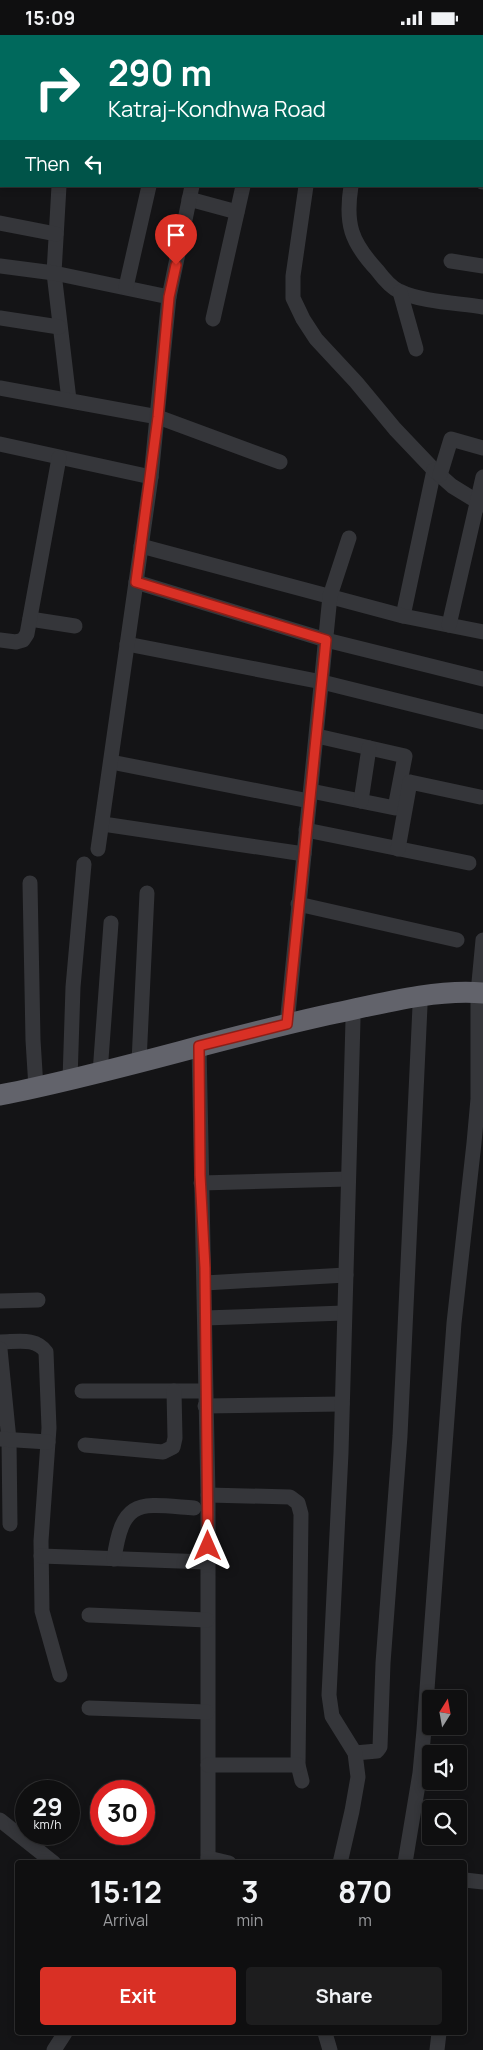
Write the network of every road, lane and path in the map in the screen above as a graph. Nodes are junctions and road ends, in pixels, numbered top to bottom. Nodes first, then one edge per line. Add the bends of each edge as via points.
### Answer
1 (59, 187) edge
2 (149, 187) edge
3 (243, 187) edge
4 (306, 187) edge
5 (351, 187) edge
6 (191, 193) edge
7 (237, 212) junction
8 (0, 223) edge
9 (56, 234) junction
10 (451, 261) dead end
11 (0, 265) edge
12 (483, 266) edge
13 (54, 273) junction
14 (126, 287) junction
15 (400, 291) junction
16 (169, 297) junction
17 (483, 307) edge
18 (0, 318) edge
19 (213, 319) dead end
20 (59, 327) junction
21 (416, 349) dead end
22 (0, 388) edge
23 (69, 400) junction
24 (158, 417) junction
25 (0, 444) edge
26 (483, 447) edge
27 (59, 458) junction
28 (280, 462) dead end
29 (437, 472) junction
30 (151, 477) junction
31 (483, 477) edge
32 (480, 504) edge
33 (349, 538) dead end
34 (141, 546) junction
35 (136, 582) junction
36 (330, 596) junction
37 (403, 616) junction
38 (30, 619) junction
39 (449, 625) junction
40 (74, 626) dead end
41 (483, 632) edge
42 (0, 640) edge
43 (326, 640) junction
44 (128, 644) junction
45 (483, 679) edge
46 (322, 682) junction
47 (483, 721) edge
48 (316, 735) junction
49 (369, 747) junction
50 (111, 762) junction
51 (310, 796) junction
52 (480, 797) dead end
53 (361, 801) junction
54 (102, 824) junction
55 (306, 830) junction
56 (98, 849) dead end
57 (398, 849) junction
58 (304, 854) junction
59 (84, 863) dead end
60 (469, 863) dead end
61 (30, 883) dead end
62 (147, 893) dead end
63 (298, 904) junction
64 (111, 923) dead end
65 (483, 939) edge
66 (458, 940) dead end
67 (480, 998) edge
68 (420, 1006) junction
69 (353, 1020) junction
70 (287, 1024) junction
71 (200, 1051) junction
72 (138, 1061) junction
73 (100, 1073) junction
74 (70, 1080) junction
75 (36, 1088) junction
76 (0, 1095) edge
77 (0, 1105) edge
78 (348, 1179) junction
79 (201, 1183) junction
80 (346, 1275) junction
81 (205, 1283) junction
82 (38, 1300) dead end
83 (0, 1301) edge
84 (344, 1313) junction
85 (205, 1318) junction
86 (0, 1342) edge
87 (0, 1349) edge
88 (82, 1391) dead end
89 (174, 1391) junction
90 (205, 1399) junction
91 (342, 1404) junction
92 (4, 1439) edge
93 (48, 1442) junction
94 (86, 1445) dead end
95 (208, 1495) junction
96 (194, 1508) dead end
97 (10, 1524) dead end
98 (42, 1556) junction
99 (114, 1559) junction
100 (207, 1563) junction
101 (89, 1615) dead end
102 (207, 1620) junction
103 (60, 1675) dead end
104 (89, 1708) dead end
105 (207, 1712) junction
106 (355, 1753) junction
107 (208, 1765) junction
108 (298, 1765) junction
109 (302, 1781) dead end
110 (0, 1820) edge
111 (50, 1860) edge
112 (208, 1860) edge
113 (341, 1860) edge
114 (405, 1860) edge
115 (467, 1880) edge
116 (483, 1882) edge
117 (64, 2035) edge
118 (326, 2035) edge
119 (439, 2035) edge
120 (54, 2050) edge
121 (330, 2050) edge
122 (437, 2050) edge

1 - 9 street
2 - 14 street
3 - 7 street
4 - 29 street via 293,276 293,297 302,319 395,429
5 - 15 street via 347,209 354,239 361,253 389,285
6 - 7 street
6 - 16 street
7 - 19 street
8 - 9 street
9 - 13 street
10 - 12 street
11 - 13 street
13 - 14 street
13 - 20 street
14 - 16 street
15 - 17 street via 416,297
15 - 21 street
16 - 24 street
18 - 20 street
20 - 23 street
22 - 23 street
23 - 24 street
24 - 28 street
24 - 30 street
25 - 27 street
26 - 29 street via 451,439
27 - 30 street
27 - 38 street
29 - 32 street
29 - 37 street
30 - 34 street
31 - 32 street
32 - 39 street
33 - 36 street
34 - 35 street
34 - 36 street
35 - 43 street
35 - 44 street
36 - 37 street
36 - 43 street
37 - 39 street
38 - 40 street
38 - 42 street via 23,640
39 - 41 street
43 - 45 street
43 - 46 street
44 - 46 street
44 - 50 street
46 - 47 street
46 - 48 street
48 - 49 street
48 - 51 street
49 - 53 street
49 - 53 street via 405,756 395,808
50 - 51 street
50 - 54 street
51 - 53 street
51 - 55 street
52 - 57 street via 410,782
54 - 56 street
54 - 58 street
55 - 57 street
55 - 58 street
57 - 60 street
58 - 63 street
59 - 74 street via 73,987
61 - 75 street via 32,1040
62 - 72 street
63 - 66 street
63 - 70 street
64 - 73 street
65 - 67 street
67 - 68 highway
67 - 70 highway via 411,997
67 - 114 street via 478,1099 454,1323 422,1747
68 - 69 highway
68 - 106 street via 400,1436 380,1747 377,1751
69 - 71 highway
69 - 78 street
70 - 71 highway
71 - 72 highway
71 - 77 highway
71 - 79 street
72 - 73 highway
73 - 74 highway
74 - 75 highway
75 - 76 highway
78 - 79 street
78 - 80 street
79 - 81 street
80 - 81 street
80 - 84 street
81 - 85 street
82 - 83 street
84 - 85 street
84 - 91 street
85 - 90 street
86 - 93 street via 33,1341 41,1344 46,1352
87 - 92 street
88 - 89 street
89 - 90 street
89 - 94 street via 173,1447 163,1452
90 - 91 street
90 - 95 street
91 - 106 street via 329,1695 332,1716
92 - 93 street
92 - 97 street
93 - 98 street
95 - 100 street
95 - 108 street via 290,1497 298,1503 301,1514
96 - 99 street via 146,1505 135,1509 121,1525
98 - 99 street
98 - 103 street via 42,1611
99 - 100 street
100 - 102 street
101 - 102 street
102 - 105 street
104 - 105 street
105 - 107 street
106 - 113 street via 358,1777
107 - 108 street
107 - 112 street
108 - 109 street
110 - 111 street
115 - 116 street
117 - 120 street
118 - 121 street
119 - 122 street

